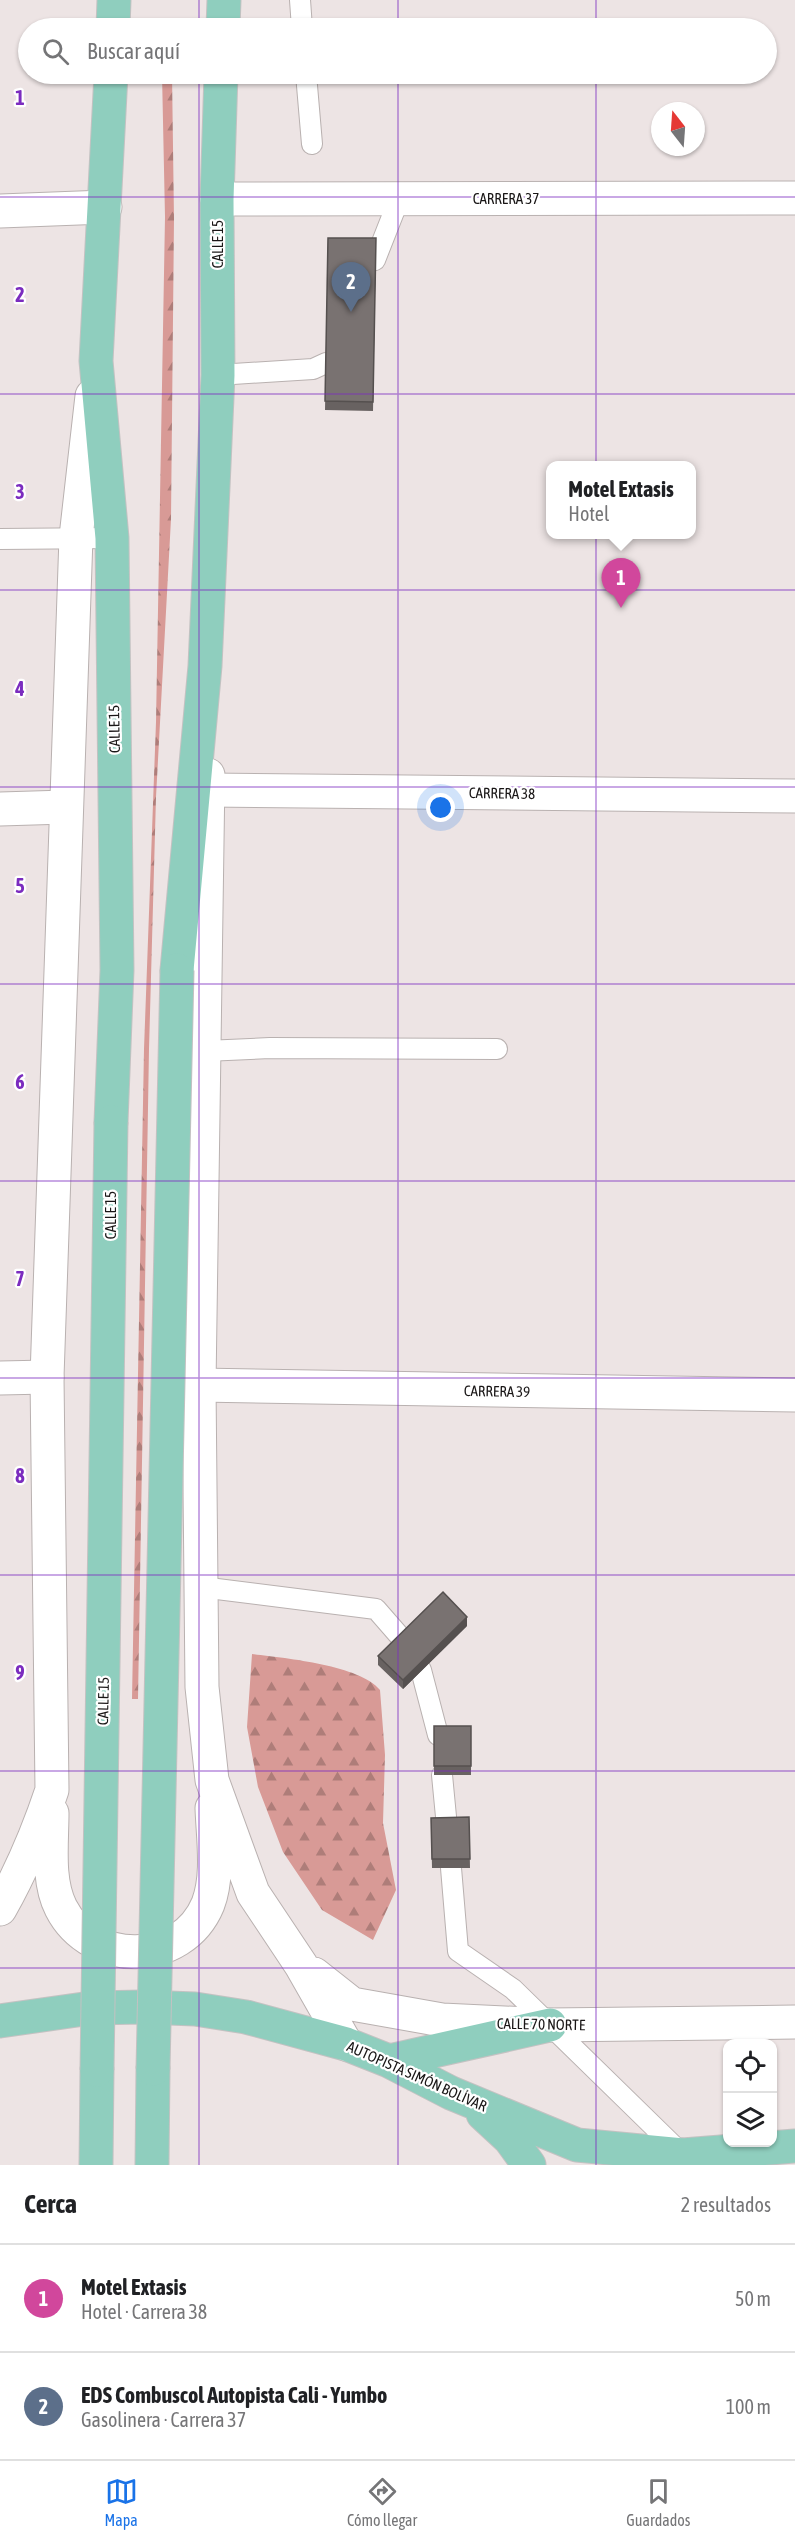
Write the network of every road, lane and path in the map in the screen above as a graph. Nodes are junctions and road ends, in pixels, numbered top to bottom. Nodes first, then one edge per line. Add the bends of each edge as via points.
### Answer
1 (114, 0) edge
2 (224, 0) edge
3 (300, 0) edge
4 (113, 18) edge
5 (223, 18) edge
6 (301, 18) edge
7 (111, 84) edge
8 (221, 84) edge
9 (307, 84) edge
10 (312, 144) dead end
11 (795, 198) edge
12 (217, 199) junction
13 (399, 199) junction
14 (105, 207) junction
15 (0, 211) edge
16 (375, 260) edge
17 (96, 361) junction
18 (326, 363) edge
19 (218, 375) junction
20 (76, 537) junction
21 (112, 538) junction
22 (0, 539) edge
23 (205, 666) junction
24 (208, 790) junction
25 (795, 796) edge
26 (66, 807) junction
27 (0, 809) edge
28 (497, 1049) dead end
29 (205, 1052) junction
30 (47, 1377) junction
31 (0, 1378) edge
32 (199, 1385) junction
33 (795, 1395) edge
34 (201, 1587) junction
35 (403, 1640) edge
36 (421, 1670) edge
37 (438, 1735) edge
38 (442, 1775) edge
39 (212, 1780) junction
40 (52, 1790) junction
41 (447, 1827) edge
42 (451, 1868) edge
43 (0, 1909) edge
44 (302, 1965) junction
45 (0, 2021) edge
46 (795, 2022) edge
47 (550, 2025) junction
48 (346, 2044) junction
49 (389, 2061) junction
50 (451, 2093) junction
51 (795, 2146) edge
52 (683, 2155) junction
53 (96, 2165) edge
54 (152, 2165) edge
55 (529, 2165) edge

1 - 4 main road
2 - 5 main road
3 - 6 lane
7 - 14 main road, CALLE 15
8 - 12 main road, CALLE 15
9 - 10 lane
11 - 13 street, CARRERA 37
12 - 13 street, CARRERA 37
12 - 19 main road, CALLE 15
13 - 16 lane
14 - 15 street
14 - 17 main road, CALLE 15
17 - 20 street, CALLE 15
17 - 21 main road, CALLE 15
18 - 19 lane via 313,369
19 - 23 main road, CALLE 15
20 - 21 lane
20 - 22 lane
20 - 26 street, CALLE 15
21 - 53 main road, CALLE 15, bridge via 117,970 111,1122
23 - 24 street, CALLE 15
23 - 54 main road, CALLE 15, bridge via 177,970
24 - 25 street, CARRERA 38
24 - 29 street, CALLE 15
26 - 27 street
26 - 30 street, CALLE 15
28 - 29 lane via 270,1048
29 - 32 street, CALLE 15
30 - 31 street
30 - 40 street, CALLE 15
32 - 33 street, CARRERA 39
32 - 34 street, CALLE 15
34 - 35 lane via 376,1609
34 - 39 street, CALLE 15 via 202,1687
36 - 37 lane
38 - 41 lane
39 - 40 street via 213,1878 208,1904 194,1926 173,1943 148,1952 122,1953 96,1944 75,1929 60,1907 53,1881
39 - 44 street, CALLE 15 via 253,1893
40 - 43 street, CALLE 15 via 38,1833
42 - 47 lane via 458,1951 513,1989
44 - 47 street, CALLE 70 NORTE via 351,2004 442,2020
44 - 48 street, CALLE 15
45 - 48 main road, AUTOPISTA SIMÓN BOLÍVAR via 91,2008 195,2009 246,2017
46 - 47 street, CALLE 70 NORTE
47 - 49 main road
47 - 52 lane
48 - 49 main road, AUTOPISTA SIMÓN BOLÍVAR
49 - 50 main road, AUTOPISTA SIMÓN BOLÍVAR
50 - 52 main road, AUTOPISTA SIMÓN BOLÍVAR via 577,2145
50 - 55 main road via 483,2114 510,2139
51 - 52 main road, AUTOPISTA SIMÓN BOLÍVAR

